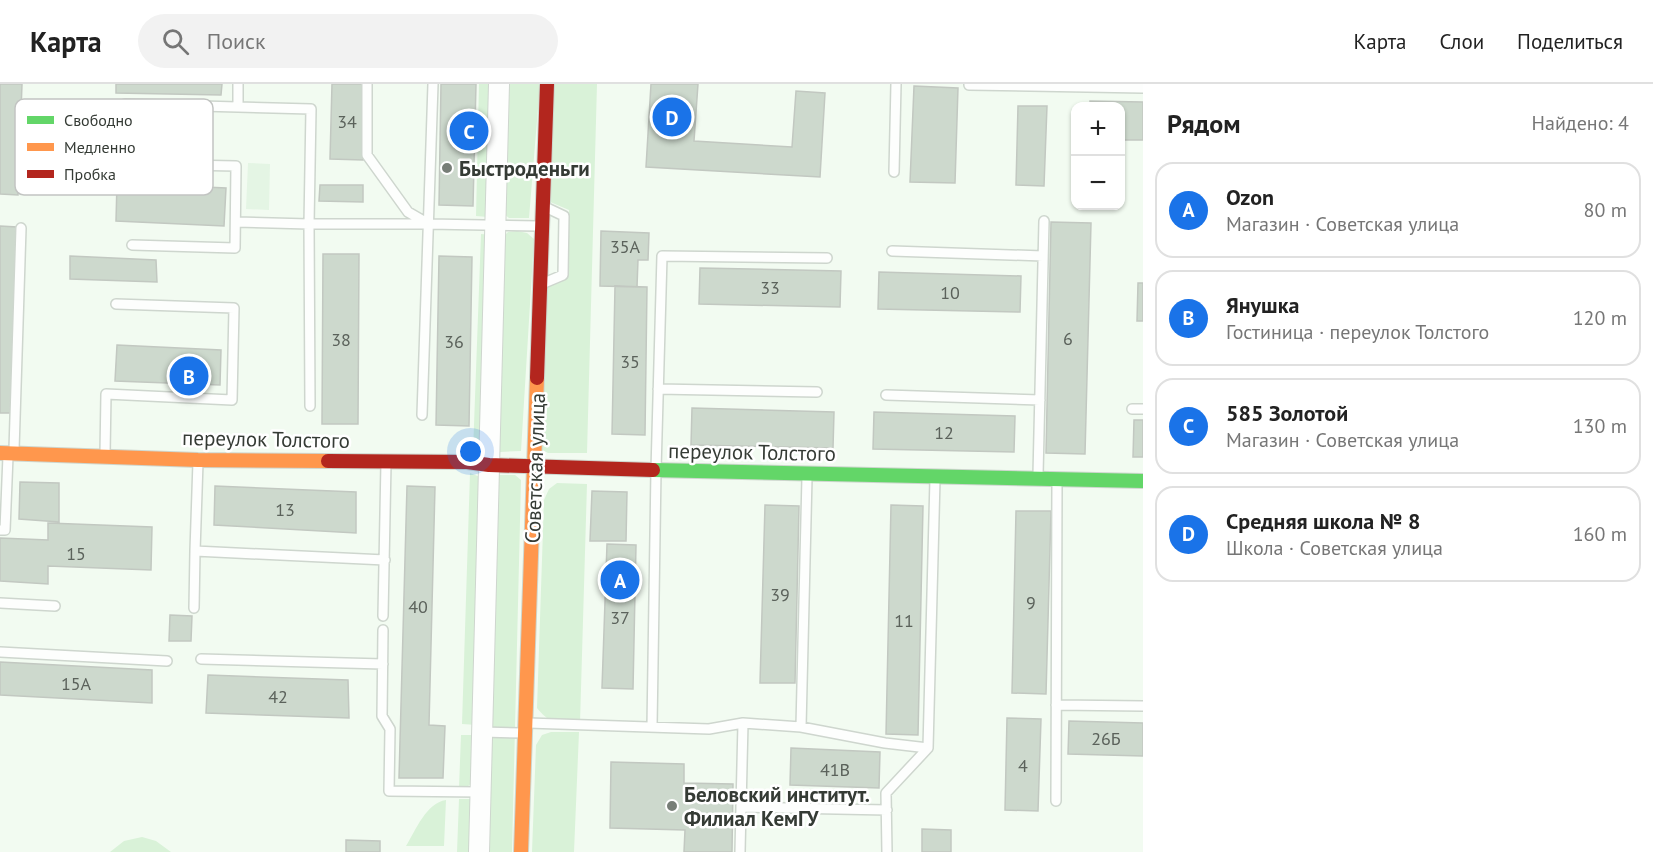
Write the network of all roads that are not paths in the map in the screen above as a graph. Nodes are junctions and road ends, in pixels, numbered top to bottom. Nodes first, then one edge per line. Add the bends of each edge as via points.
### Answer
1 (238, 84) edge
2 (367, 84) edge
3 (433, 84) edge
4 (499, 84) edge
5 (547, 84) edge
6 (897, 84) edge
7 (969, 85) edge
8 (1011, 85) edge
9 (1143, 88) edge
10 (213, 106) edge
11 (238, 107) junction
12 (213, 166) edge
13 (894, 172) dead end
14 (543, 206) junction
15 (1044, 221) dead end
16 (236, 222) junction
17 (309, 224) junction
18 (429, 224) junction
19 (497, 225) junction
20 (542, 226) junction
21 (21, 228) dead end
22 (132, 245) dead end
23 (892, 251) dead end
24 (1043, 256) junction
25 (827, 258) dead end
26 (541, 284) junction
27 (116, 304) dead end
28 (658, 389) junction
29 (817, 392) dead end
30 (886, 394) dead end
31 (1040, 399) junction
32 (310, 406) dead end
33 (1132, 409) dead end
34 (1143, 409) edge
35 (422, 415) dead end
36 (7, 453) edge
37 (105, 456) junction
38 (198, 460) junction
39 (386, 461) junction
40 (489, 465) junction
41 (534, 467) junction
42 (656, 470) junction
43 (807, 474) junction
44 (935, 477) junction
45 (1038, 477) junction
46 (1057, 478) junction
47 (1143, 481) edge
48 (0, 530) edge
49 (195, 551) junction
50 (385, 560) junction
51 (0, 603) edge
52 (56, 606) dead end
53 (194, 608) dead end
54 (383, 616) dead end
55 (383, 630) dead end
56 (0, 652) edge
57 (201, 659) dead end
58 (167, 661) dead end
59 (383, 664) junction
60 (1056, 705) junction
61 (1143, 706) edge
62 (743, 723) junction
63 (652, 727) junction
64 (801, 727) junction
65 (525, 728) junction
66 (482, 732) junction
67 (928, 748) junction
68 (480, 792) junction
69 (1056, 801) dead end
70 (741, 807) junction
71 (887, 810) junction
72 (479, 852) edge
73 (521, 852) edge
74 (740, 852) edge
75 (887, 852) edge

1 - 11 lane
2 - 18 lane via 367,155 408,212
3 - 18 lane
4 - 19 street
5 - 14 street, Советская улица
6 - 13 lane
7 - 8 lane
8 - 9 lane
10 - 11 lane
11 - 17 lane via 311,109
12 - 16 lane via 236,166
14 - 20 street, Советская улица
14 - 26 lane via 564,216 563,275
15 - 24 lane
16 - 17 lane
16 - 22 lane via 235,248
17 - 18 lane
17 - 32 lane
18 - 19 lane
18 - 35 lane
19 - 20 lane
19 - 40 street
20 - 26 street, Советская улица
21 - 36 lane
23 - 24 lane
24 - 31 lane
25 - 28 lane via 662,256
26 - 41 street, Советская улица
27 - 37 lane via 234,308 232,399 106,394
28 - 29 lane
28 - 42 lane
30 - 31 lane
31 - 45 lane
33 - 34 lane
36 - 37 street, переулок Толстого
36 - 48 lane via 5,530
37 - 38 street, переулок Толстого
38 - 39 street, переулок Толстого
38 - 49 lane
39 - 40 street, переулок Толстого
39 - 50 lane
40 - 41 street, переулок Толстого
40 - 66 street
41 - 42 street, переулок Толстого
41 - 65 street, Советская улица
42 - 43 street, переулок Толстого
42 - 63 lane
43 - 44 street, переулок Толстого
43 - 64 lane
44 - 45 street, переулок Толстого
44 - 67 lane
45 - 46 street, переулок Толстого
46 - 47 street, переулок Толстого
46 - 60 lane
49 - 50 lane
49 - 53 lane
50 - 54 lane
51 - 52 lane
55 - 59 lane
56 - 58 lane
57 - 59 lane
59 - 68 lane via 382,716 390,729 389,791
60 - 61 lane
60 - 69 lane
62 - 63 lane via 709,729
62 - 64 lane
62 - 70 lane
63 - 65 lane
64 - 67 lane
65 - 66 lane
65 - 73 street, Советская улица
66 - 68 street
67 - 71 lane via 886,793
68 - 72 street
70 - 71 lane
70 - 74 lane
71 - 75 lane

